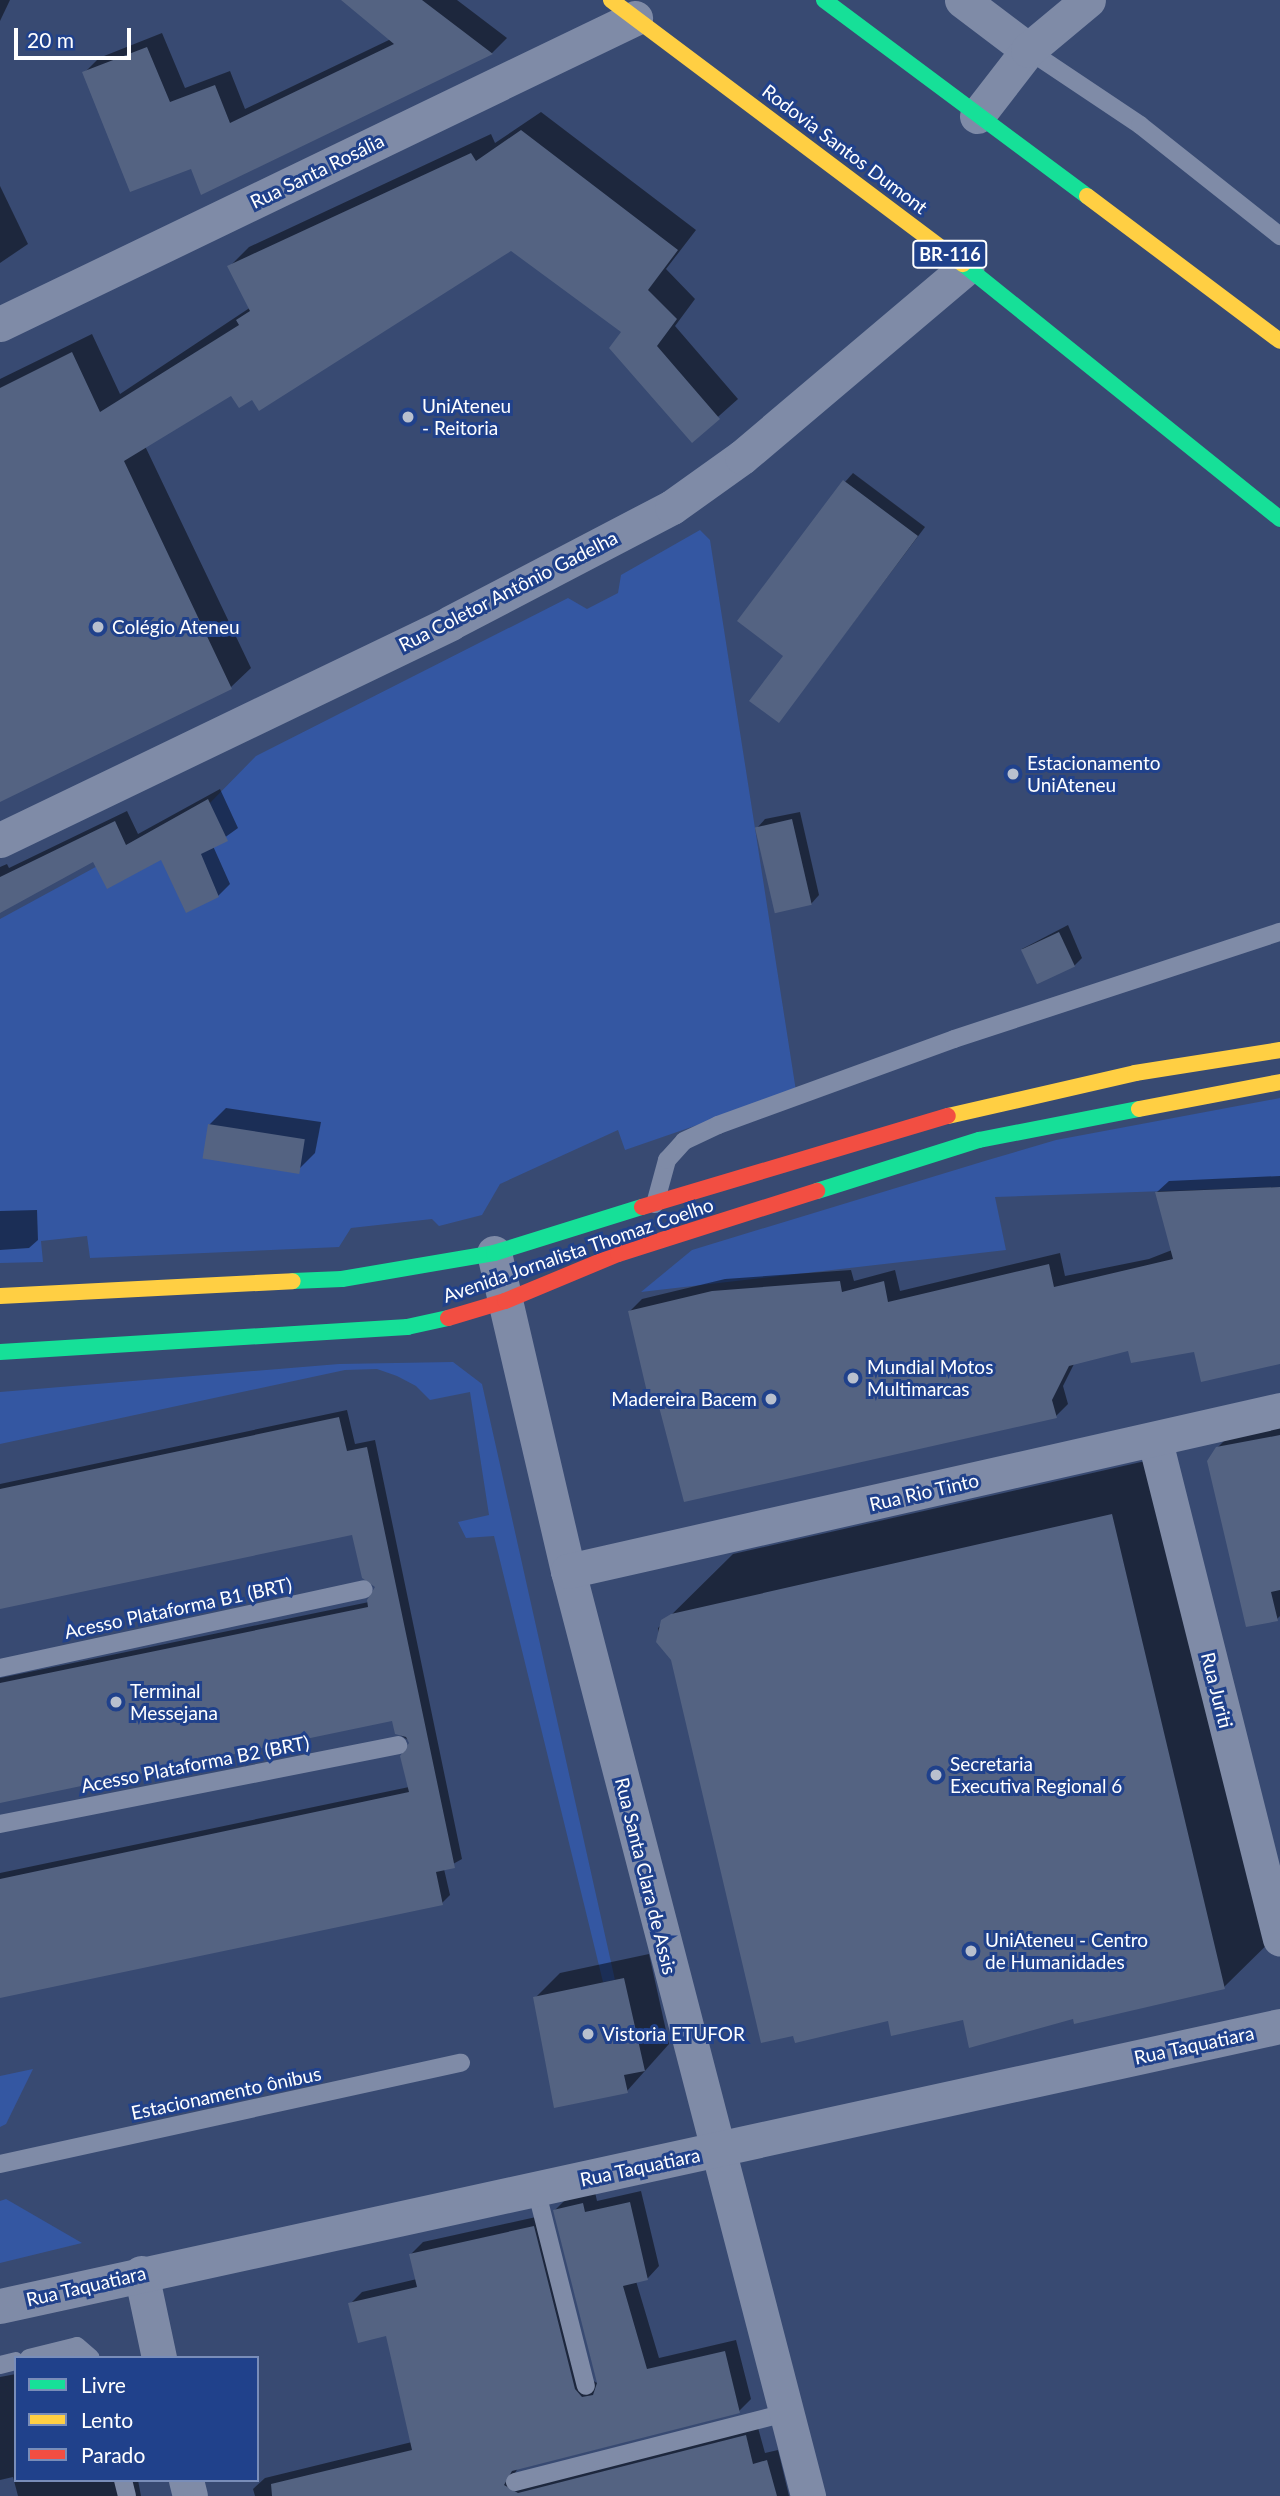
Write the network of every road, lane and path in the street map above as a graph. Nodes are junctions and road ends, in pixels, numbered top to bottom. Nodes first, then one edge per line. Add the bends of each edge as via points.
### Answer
1 (824, 0) edge
2 (962, 0) edge
3 (1088, 0) edge
4 (623, 9) edge
5 (1028, 50) junction
6 (977, 116) junction
7 (1280, 236) edge
8 (967, 267) junction
9 (0, 324) edge
10 (1280, 341) edge
11 (1280, 519) edge
12 (0, 840) edge
13 (1280, 932) edge
14 (1280, 1050) edge
15 (1280, 1082) edge
16 (655, 1204) junction
17 (494, 1253) junction
18 (0, 1296) edge
19 (505, 1301) junction
20 (0, 1352) edge
21 (1280, 1410) edge
22 (1154, 1441) junction
23 (568, 1571) junction
24 (364, 1589) dead end
25 (0, 1668) edge
26 (398, 1745) dead end
27 (0, 1824) edge
28 (1280, 1939) edge
29 (1280, 2026) edge
30 (461, 2063) dead end
31 (716, 2151) junction
32 (0, 2164) edge
33 (536, 2189) junction
34 (141, 2273) junction
35 (0, 2306) edge
36 (37, 2356) edge
37 (89, 2356) edge
38 (159, 2356) edge
39 (586, 2386) dead end
40 (786, 2413) junction
41 (515, 2482) dead end
42 (808, 2496) edge

1 - 6 main road
2 - 5 street
3 - 5 street
4 - 8 main road, Rodovia Santos Dumont / BR-116
4 - 9 street, Rua Santa Rosália
5 - 6 street
5 - 7 lane via 1140,125
6 - 10 main road
8 - 11 main road, Rodovia Santos Dumont / BR-116
8 - 12 street, Rua Coletor Antônio Gadelha via 753,449 671,507 450,623
13 - 16 lane via 954,1039 718,1125 684,1142 667,1160
14 - 16 main road, Avenida Jornalista Thomaz Coelho via 1135,1073 990,1104 895,1128
15 - 19 main road, Avenida Jornalista Thomaz Coelho via 979,1140 618,1254
16 - 17 main road, Avenida Jornalista Thomaz Coelho
17 - 18 main road, Avenida Jornalista Thomaz Coelho via 331,1280
17 - 19 street, Rua Santa Clara de Assis
19 - 20 main road, Avenida Jornalista Thomaz Coelho via 407,1327
19 - 23 street, Rua Santa Clara de Assis
21 - 22 street, Rua Rio Tinto
22 - 23 street, Rua Rio Tinto
22 - 28 street, Rua Juriti
23 - 31 street, Rua Santa Clara de Assis
24 - 25 lane, Acesso Plataforma B1 (BRT)
26 - 27 lane, Acesso Plataforma B2 (BRT)
29 - 31 street, Rua Taquatiara
30 - 32 lane, Estacionamento ônibus
31 - 33 street, Rua Taquatiara
31 - 40 street, Rua Santa Clara de Assis
33 - 34 street, Rua Taquatiara
33 - 39 lane
34 - 35 street, Rua Taquatiara
34 - 38 street
36 - 37 lane via 77,2346
40 - 41 lane
40 - 42 street, Rua Santa Clara de Assis

